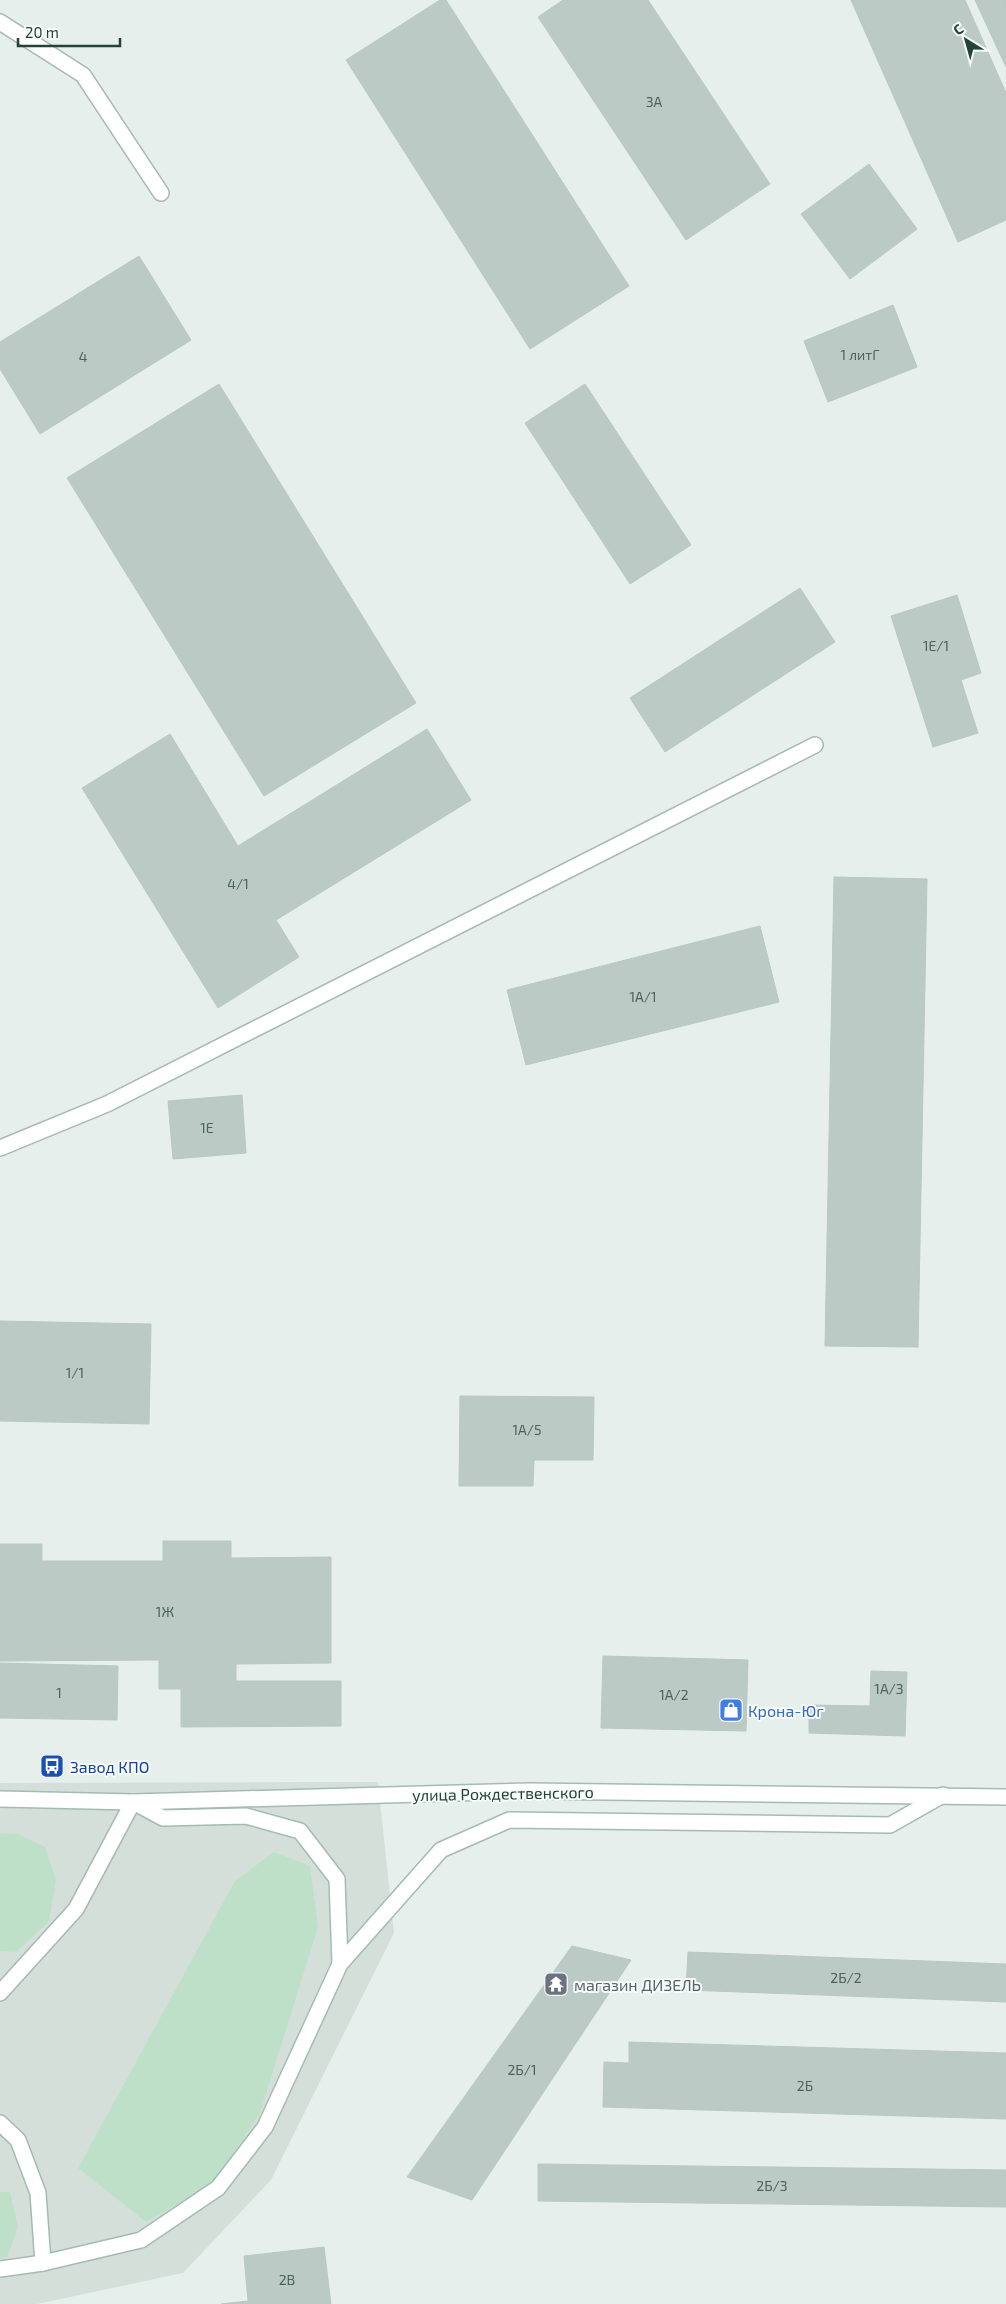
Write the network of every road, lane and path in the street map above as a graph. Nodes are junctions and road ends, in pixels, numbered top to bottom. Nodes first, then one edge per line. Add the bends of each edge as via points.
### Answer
1 (0, 22) edge
2 (161, 193) dead end
3 (815, 745) dead end
4 (0, 1148) edge
5 (943, 1795) junction
6 (1006, 1797) edge
7 (0, 1799) edge
8 (133, 1802) junction
9 (340, 1964) junction
10 (0, 1993) edge
11 (0, 2123) edge
12 (43, 2263) junction
13 (0, 2269) edge

1 - 2 main road via 83,75
3 - 4 main road via 107,1104
5 - 6 main road, улица Рождественского
5 - 8 main road, улица Рождественского via 529,1791
5 - 9 main road via 890,1825 509,1820 441,1850
7 - 8 main road, улица Рождественского
8 - 9 main road via 164,1818 246,1816 300,1831 337,1879
8 - 10 main road via 76,1909
9 - 12 main road via 266,2126 218,2188 141,2240
11 - 12 main road via 18,2140 38,2193
12 - 13 main road

